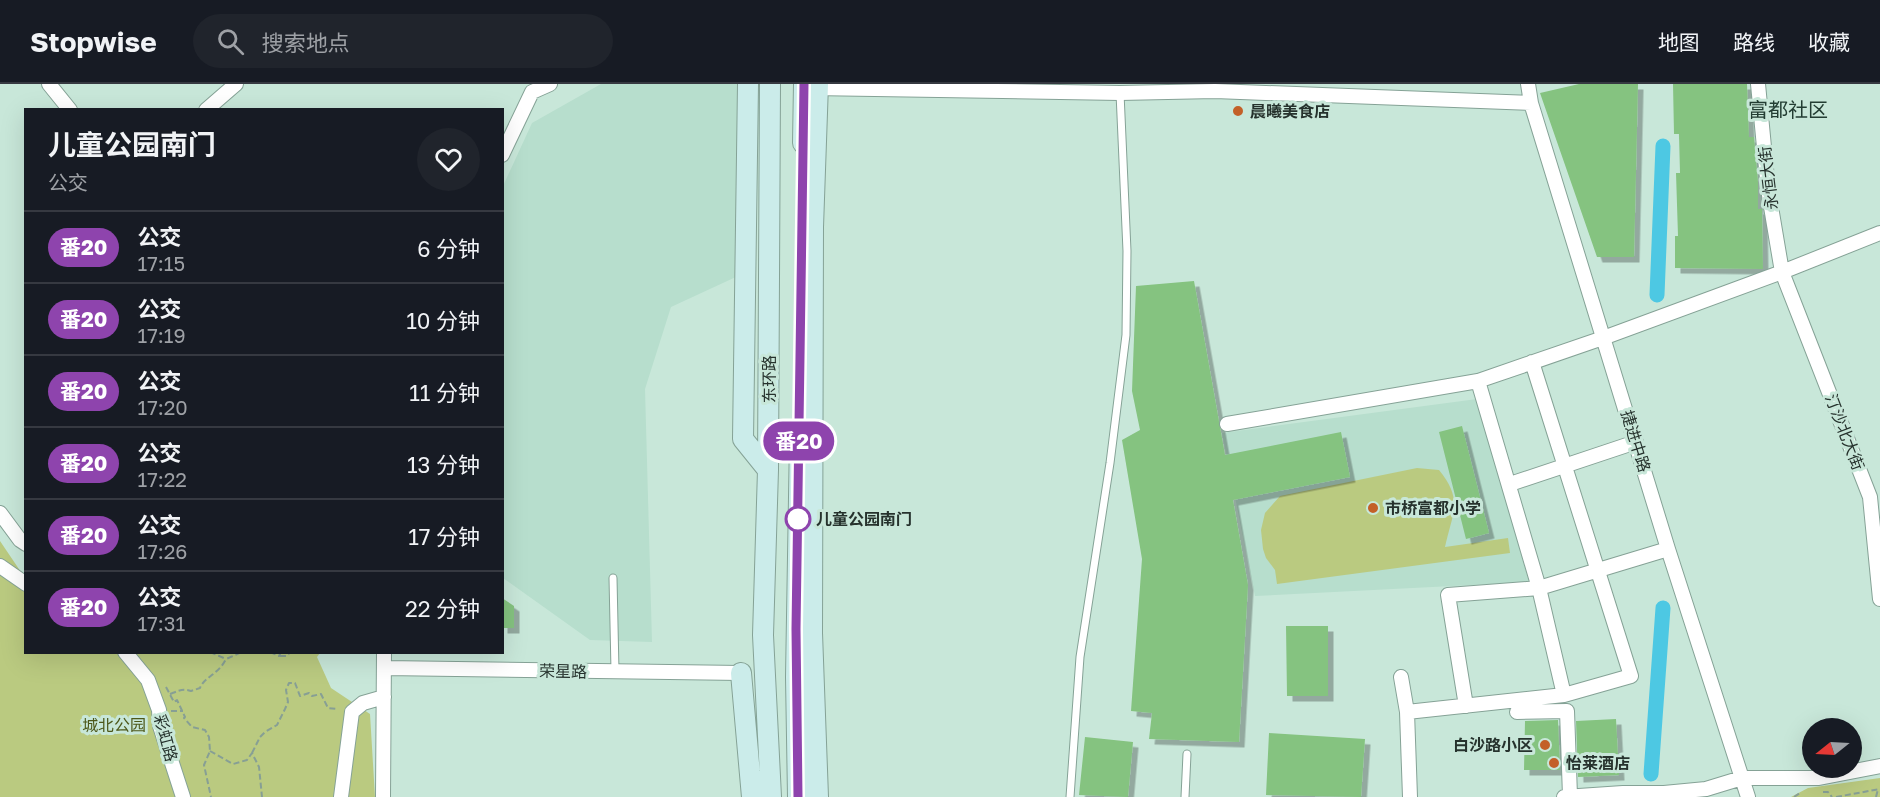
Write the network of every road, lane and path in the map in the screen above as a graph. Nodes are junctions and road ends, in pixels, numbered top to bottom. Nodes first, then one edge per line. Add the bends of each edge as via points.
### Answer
1 (49, 84) edge
2 (236, 84) edge
3 (550, 84) edge
4 (748, 84) edge
5 (770, 84) edge
6 (1528, 84) edge
7 (1758, 84) edge
8 (811, 86) edge
9 (1120, 93) junction
10 (1531, 103) junction
11 (68, 108) edge
12 (208, 108) edge
13 (504, 151) edge
14 (1880, 233) edge
15 (1782, 272) junction
16 (1603, 338) junction
17 (1532, 362) junction
18 (1478, 381) junction
19 (1227, 424) dead end
20 (1636, 442) junction
21 (1566, 467) junction
22 (768, 470) junction
23 (1510, 484) junction
24 (0, 513) edge
25 (24, 543) edge
26 (1668, 549) junction
27 (0, 566) edge
28 (1598, 571) junction
29 (613, 578) dead end
30 (24, 583) edge
31 (765, 583) junction
32 (797, 587) junction
33 (1539, 588) junction
34 (1880, 599) edge
35 (812, 633) junction
36 (126, 654) edge
37 (215, 654) edge
38 (237, 654) edge
39 (384, 654) edge
40 (226, 659) junction
41 (385, 668) junction
42 (615, 671) junction
43 (741, 673) junction
44 (765, 675) junction
45 (796, 677) junction
46 (1401, 677) dead end
47 (165, 684) dead end
48 (170, 694) junction
49 (1564, 695) junction
50 (384, 697) junction
51 (1466, 706) junction
52 (352, 712) junction
53 (1407, 712) junction
54 (1517, 712) dead end
55 (768, 731) junction
56 (210, 751) junction
57 (252, 753) junction
58 (1187, 754) dead end
59 (1880, 766) edge
60 (1742, 778) junction
61 (1870, 783) dead end
62 (1879, 789) edge
63 (1871, 790) junction
64 (1567, 796) edge
65 (183, 797) edge
66 (211, 797) edge
67 (262, 797) edge
68 (341, 797) edge
69 (383, 797) edge
70 (752, 797) edge
71 (771, 797) edge
72 (798, 797) edge
73 (818, 797) edge
74 (1070, 797) edge
75 (1185, 797) edge
76 (1410, 797) edge
77 (1748, 797) edge
78 (1836, 797) edge
79 (1876, 797) edge

1 - 11 street
2 - 12 street
3 - 13 street via 532,92
4 - 22 main road via 743,439
5 - 22 main road, 东环路
6 - 10 street, 捷进中路
7 - 15 street, 永恒大街 via 1768,189
8 - 9 street
8 - 32 main road, 东环路
8 - 35 main road
9 - 10 street via 1215,91
9 - 74 lane via 1128,251 1126,335 1080,657
10 - 16 street, 捷进中路
14 - 15 street
15 - 16 street
15 - 34 street, 汀沙北大街 via 1870,496
16 - 17 street
16 - 20 street, 捷进中路
17 - 18 street
17 - 21 street
18 - 19 street
18 - 23 street
20 - 21 street
20 - 26 street, 捷进中路
21 - 23 street
21 - 28 street
22 - 31 main road, 东环路
23 - 33 street
24 - 25 street
26 - 28 street
26 - 60 street, 捷进中路
27 - 30 street
28 - 33 street
28 - 49 street via 1630,675
29 - 42 lane
31 - 32 main road
31 - 44 main road, 东环路
32 - 45 main road, 东环路
33 - 49 street
33 - 51 street via 1448,595
35 - 45 main road
35 - 73 main road
36 - 65 street, 彩虹路 via 147,680
37 - 40 path
38 - 40 path
39 - 41 street
40 - 48 path via 200,688
41 - 42 street, 荣星路
41 - 50 street
42 - 43 street, 荣星路
43 - 44 main road
43 - 55 main road
43 - 70 main road
44 - 45 main road
44 - 55 main road, 东环路
45 - 72 main road, 东环路
46 - 53 street
47 - 48 path
48 - 56 path via 192,727 205,730
49 - 51 street
50 - 52 street via 363,703
50 - 69 street
51 - 53 street
52 - 57 path via 328,708 321,694 300,696 295,683 289,683 288,702 277,725 260,737
52 - 68 street
53 - 76 street
54 - 64 street via 1567,711
55 - 71 main road
56 - 57 path via 233,764 247,760
56 - 66 path via 204,765
57 - 67 path via 259,767
58 - 75 lane
59 - 60 street via 1819,778
60 - 64 street via 1706,789
60 - 77 street, 捷进中路
61 - 63 path
62 - 63 path
62 - 79 path
63 - 78 path

